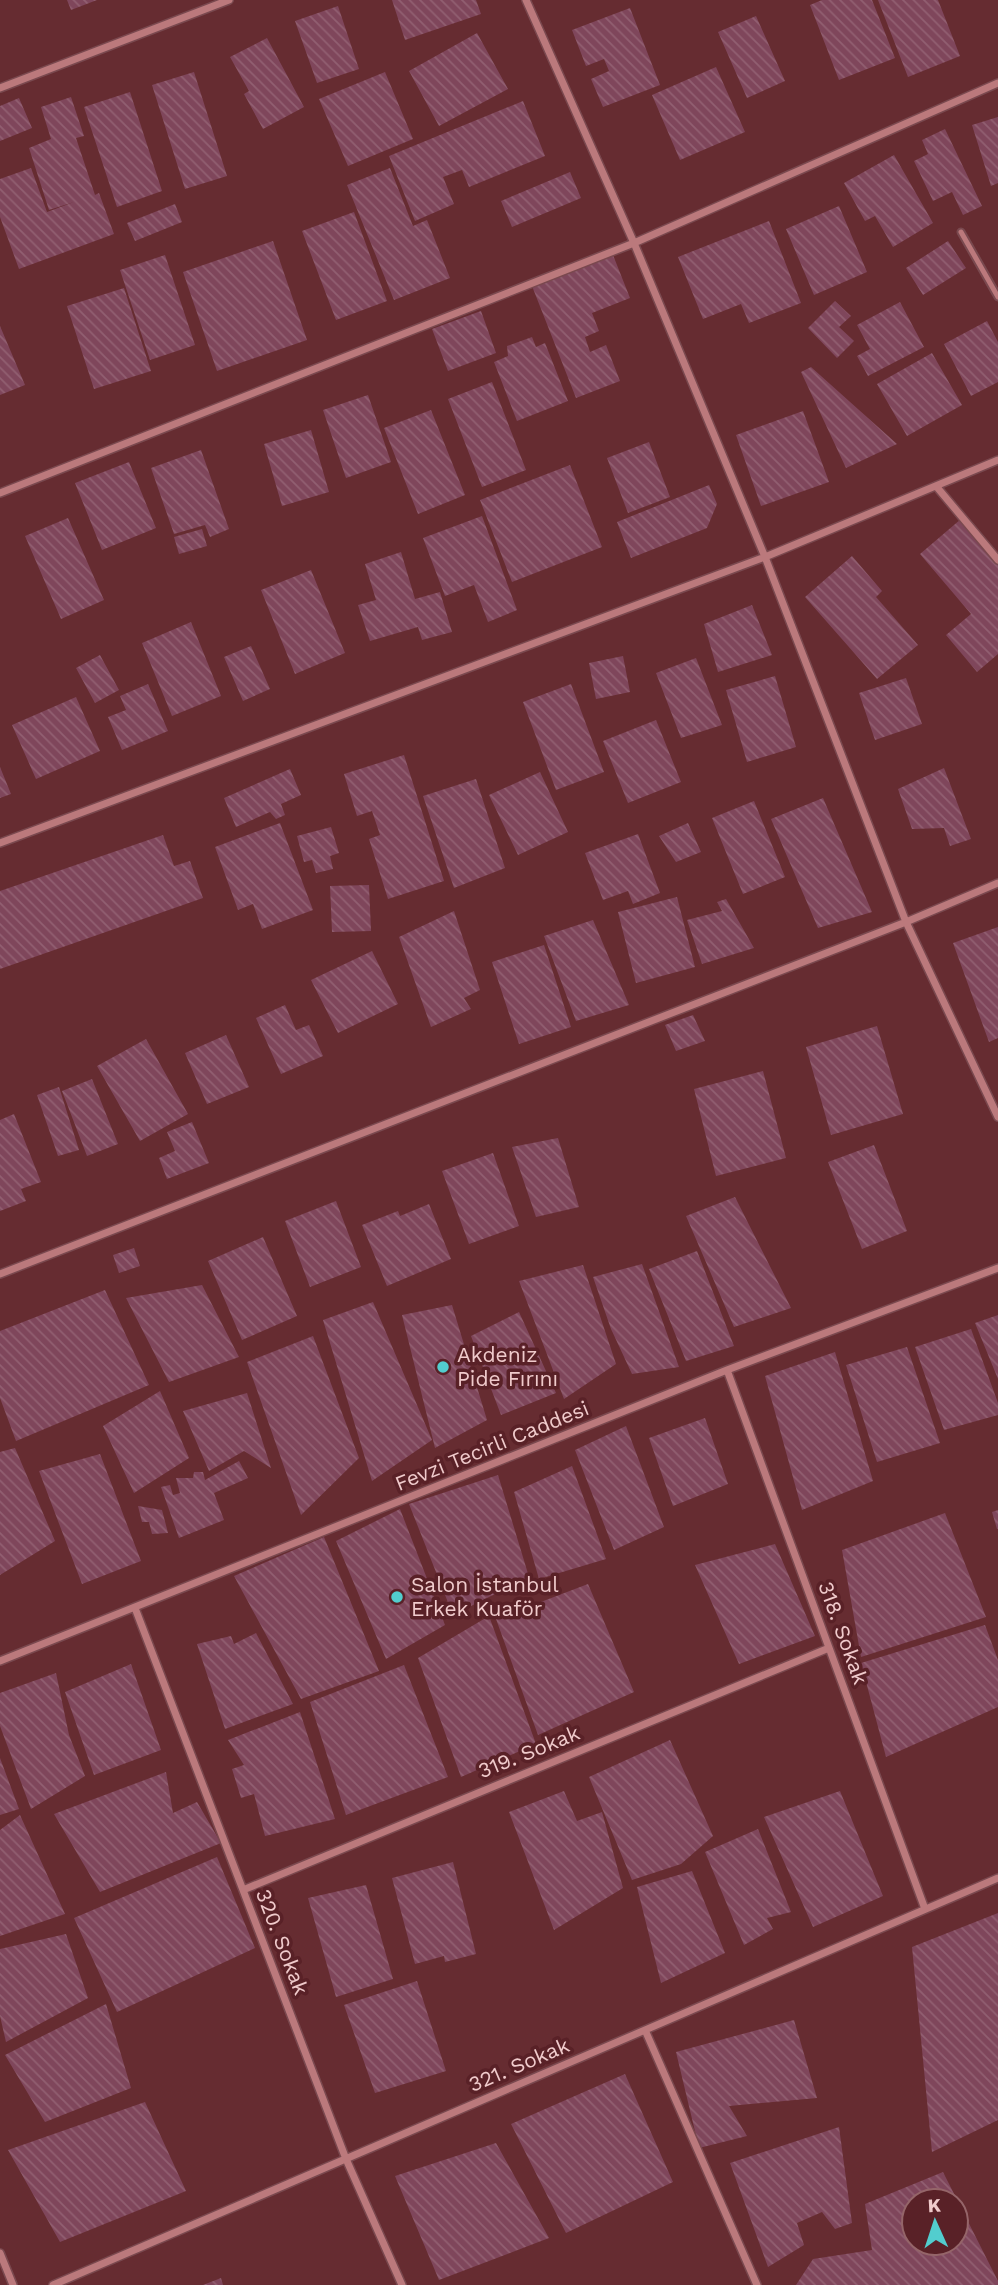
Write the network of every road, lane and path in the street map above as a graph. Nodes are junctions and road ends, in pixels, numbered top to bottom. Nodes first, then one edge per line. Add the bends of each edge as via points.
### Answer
1 (229, 0) edge
2 (526, 0) edge
3 (998, 83) edge
4 (0, 88) edge
5 (961, 232) dead end
6 (634, 243) junction
7 (998, 297) edge
8 (998, 460) edge
9 (936, 486) junction
10 (0, 493) edge
11 (765, 557) junction
12 (998, 560) edge
13 (0, 843) edge
14 (998, 883) edge
15 (906, 922) junction
16 (998, 1117) edge
17 (998, 1268) edge
18 (0, 1275) edge
19 (727, 1370) junction
20 (135, 1608) junction
21 (829, 1648) junction
22 (0, 1661) edge
23 (998, 1878) edge
24 (243, 1890) junction
25 (925, 1909) junction
26 (645, 2030) junction
27 (346, 2159) junction
28 (0, 2253) edge
29 (13, 2285) edge
30 (53, 2285) edge
31 (402, 2285) edge
32 (757, 2285) edge

1 - 4 street
2 - 6 street
3 - 6 street
5 - 7 lane
6 - 10 street
6 - 11 street
8 - 9 street
9 - 11 street
9 - 12 street
11 - 13 street
11 - 15 street
14 - 15 street
15 - 16 street
15 - 18 street
17 - 19 street, Fevzi Tecirli Caddesi
19 - 20 street, Fevzi Tecirli Caddesi
19 - 21 street, 318. Sokak
20 - 22 street, Fevzi Tecirli Caddesi
20 - 24 street, 320. Sokak
21 - 24 street, 319. Sokak
21 - 25 street, 318. Sokak
23 - 25 street, 321. Sokak
24 - 27 street, 320. Sokak
25 - 26 street, 321. Sokak
26 - 27 street, 321. Sokak
26 - 32 street
27 - 30 street, 321. Sokak
27 - 31 street, 320. Sokak
28 - 29 street

